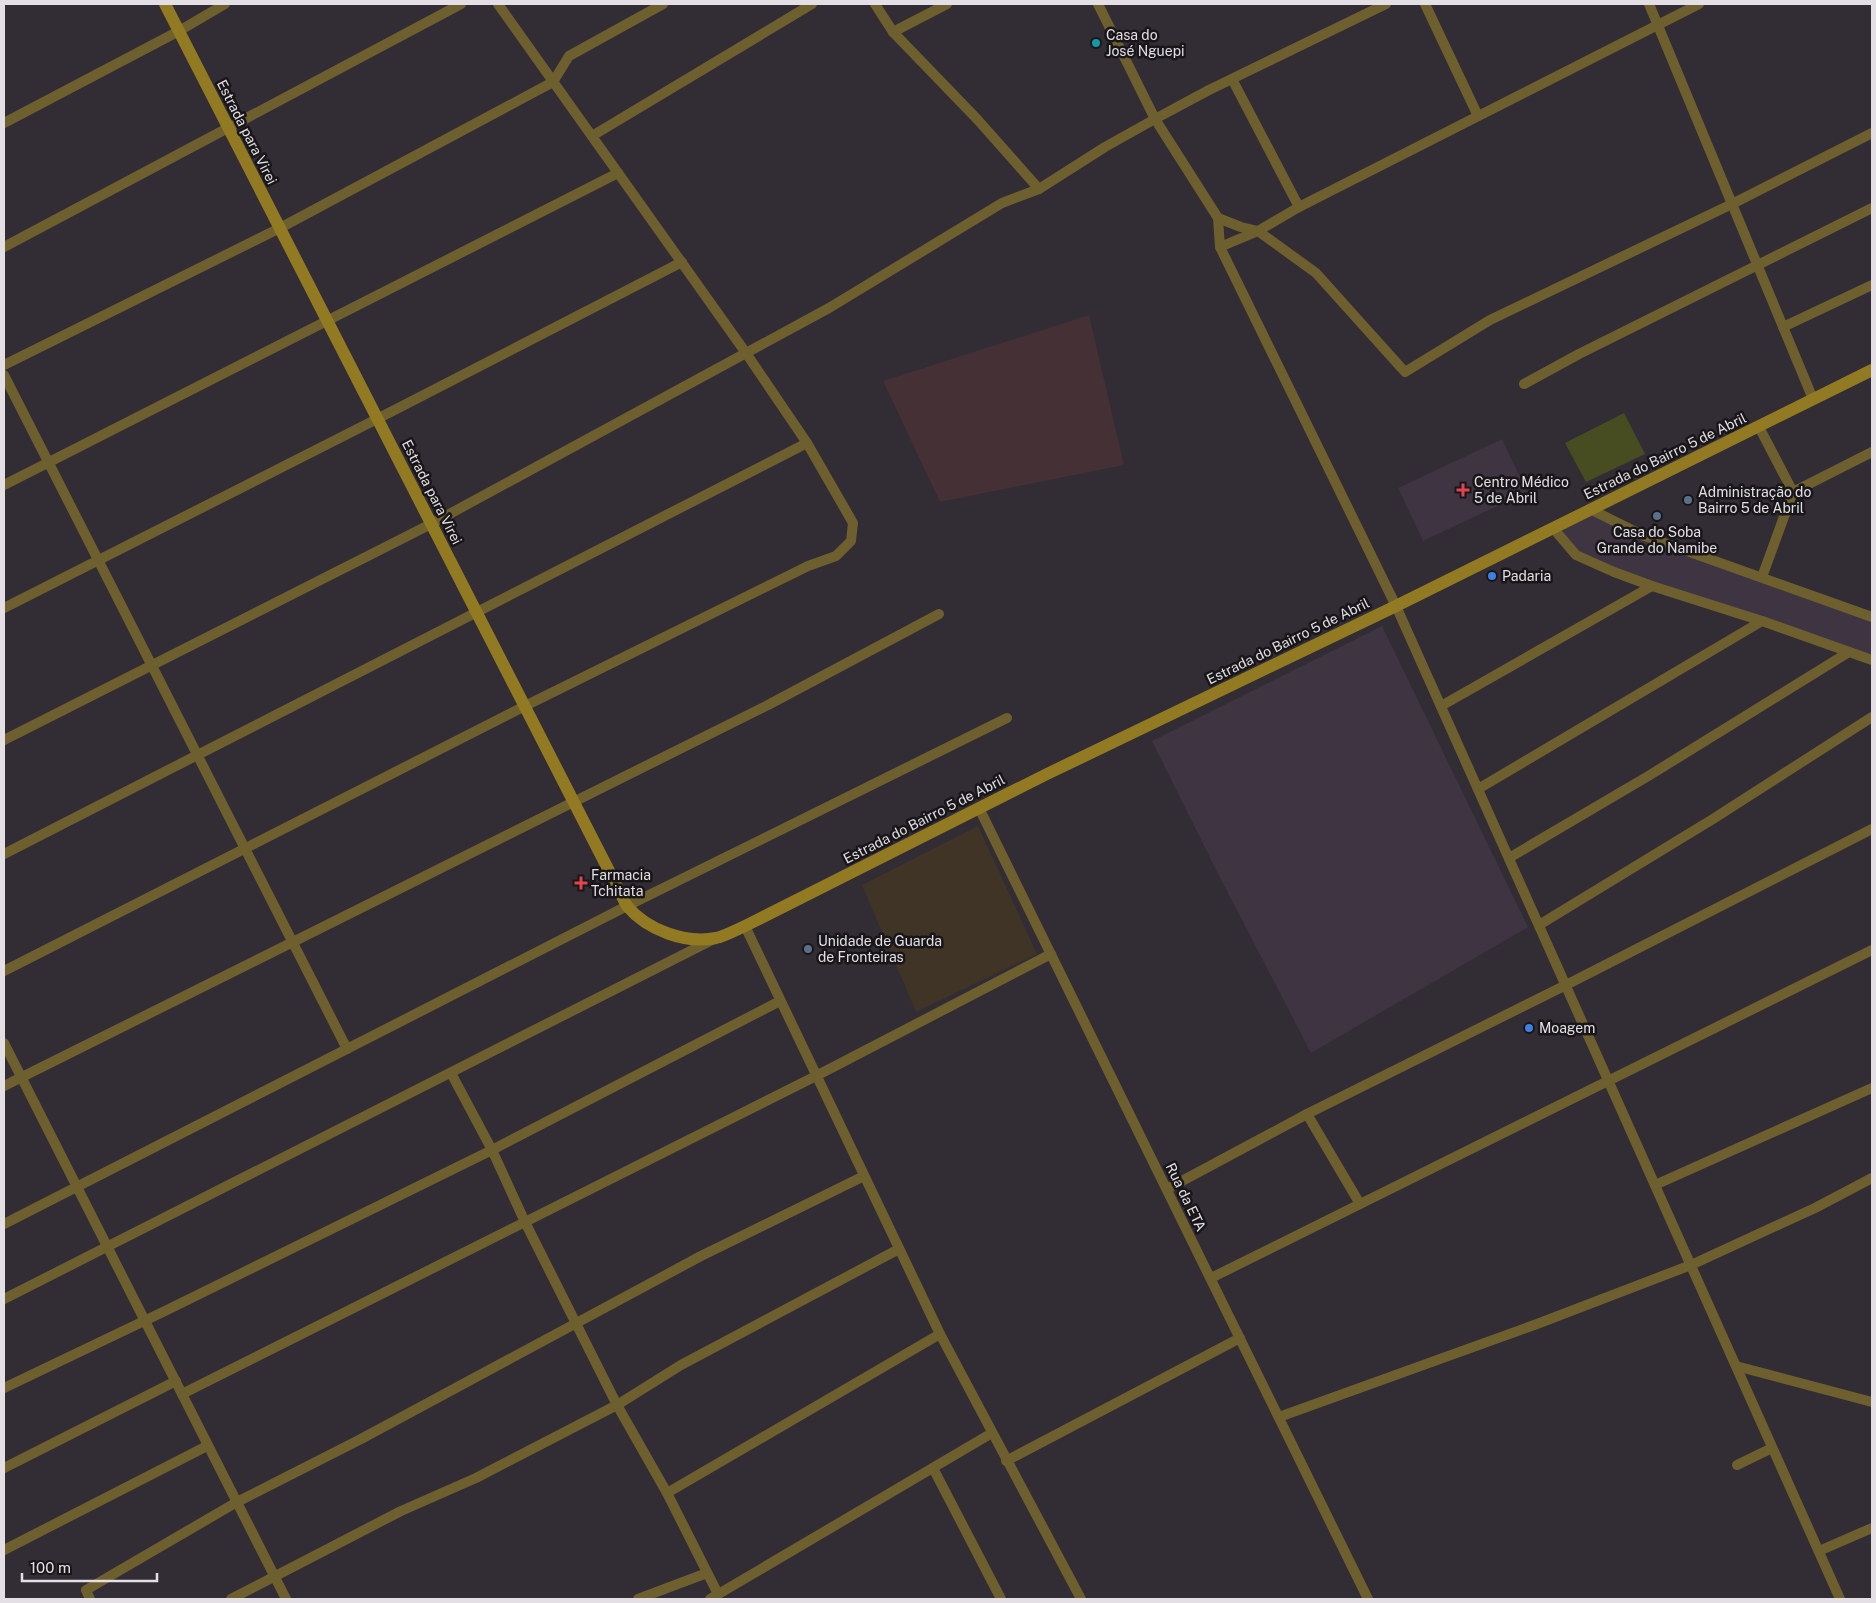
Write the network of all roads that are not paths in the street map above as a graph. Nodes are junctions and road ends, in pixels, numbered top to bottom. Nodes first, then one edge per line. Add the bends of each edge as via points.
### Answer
1 (164, 4) edge
2 (225, 4) edge
3 (461, 4) edge
4 (663, 4) edge
5 (812, 4) edge
6 (875, 4) edge
7 (947, 4) edge
8 (1098, 4) edge
9 (1386, 4) edge
10 (1425, 4) edge
11 (1649, 4) edge
12 (1699, 4) edge
13 (504, 5) edge
14 (1658, 25) junction
15 (178, 31) junction
16 (893, 32) junction
17 (1232, 79) junction
18 (553, 82) junction
19 (1478, 116) junction
20 (1155, 119) junction
21 (4, 123) edge
22 (228, 127) junction
23 (1872, 134) edge
24 (592, 136) junction
25 (618, 173) junction
26 (1039, 189) junction
27 (1732, 204) junction
28 (1299, 207) junction
29 (1872, 208) edge
30 (1218, 218) junction
31 (280, 228) junction
32 (1258, 231) junction
33 (4, 247) edge
34 (1220, 247) junction
35 (682, 262) junction
36 (1756, 266) junction
37 (1872, 285) edge
38 (327, 320) junction
39 (1782, 327) junction
40 (746, 353) junction
41 (4, 365) edge
42 (1872, 370) edge
43 (4, 375) edge
44 (1524, 384) dead end
45 (1813, 399) junction
46 (378, 419) junction
47 (1759, 427) junction
48 (807, 443) junction
49 (1872, 452) edge
50 (48, 462) junction
51 (4, 485) edge
52 (1793, 492) junction
53 (1590, 509) junction
54 (431, 524) junction
55 (1553, 528) junction
56 (98, 560) junction
57 (1762, 577) junction
58 (1652, 586) junction
59 (1396, 606) junction
60 (4, 608) edge
61 (477, 613) junction
62 (939, 614) dead end
63 (1872, 617) edge
64 (1762, 620) junction
65 (1849, 652) junction
66 (1872, 660) edge
67 (152, 665) junction
68 (524, 706) junction
69 (1441, 706) junction
70 (1872, 716) edge
71 (1007, 718) dead end
72 (4, 740) edge
73 (198, 755) junction
74 (1478, 789) junction
75 (574, 802) junction
76 (979, 808) junction
77 (1872, 829) edge
78 (245, 848) junction
79 (4, 854) edge
80 (1509, 858) junction
81 (628, 906) junction
82 (1539, 925) junction
83 (745, 926) junction
84 (717, 938) junction
85 (293, 942) junction
86 (1872, 950) edge
87 (1051, 954) junction
88 (4, 971) edge
89 (1566, 985) junction
90 (780, 1001) junction
91 (4, 1043) edge
92 (347, 1049) junction
93 (451, 1072) junction
94 (816, 1076) junction
95 (21, 1077) junction
96 (1608, 1081) junction
97 (4, 1086) edge
98 (1872, 1088) edge
99 (1307, 1114) junction
100 (492, 1150) junction
101 (864, 1176) junction
102 (1872, 1178) edge
103 (1655, 1185) junction
104 (77, 1186) junction
105 (1167, 1189) junction
106 (1360, 1204) junction
107 (525, 1222) junction
108 (4, 1224) edge
109 (107, 1246) junction
110 (899, 1249) junction
111 (1691, 1265) junction
112 (1211, 1278) junction
113 (4, 1299) edge
114 (145, 1321) junction
115 (577, 1323) junction
116 (940, 1334) junction
117 (1240, 1338) junction
118 (1736, 1366) junction
119 (176, 1381) junction
120 (4, 1388) edge
121 (182, 1394) junction
122 (1872, 1402) edge
123 (617, 1406) junction
124 (1279, 1417) junction
125 (992, 1433) junction
126 (207, 1446) junction
127 (1772, 1448) junction
128 (1006, 1461) junction
129 (1736, 1465) dead end
130 (4, 1468) edge
131 (933, 1468) junction
132 (667, 1493) junction
133 (237, 1502) junction
134 (1872, 1528) edge
135 (4, 1550) edge
136 (1818, 1551) junction
137 (707, 1573) junction
138 (275, 1576) junction
139 (714, 1597) edge
140 (90, 1599) edge
141 (231, 1599) edge
142 (286, 1599) edge
143 (638, 1599) edge
144 (1001, 1599) edge
145 (1081, 1599) edge
146 (1368, 1599) edge
147 (1840, 1599) edge

1 - 15 street, Estrada para Virei
2 - 15 street
3 - 22 street
4 - 18 street via 569,56
5 - 24 street
6 - 16 street
7 - 16 street
8 - 20 street
9 - 17 street
10 - 19 street
11 - 14 street
12 - 14 street
13 - 18 street
14 - 19 street
14 - 27 street
15 - 21 street
15 - 22 street, Estrada para Virei
16 - 26 street
17 - 20 street
17 - 28 street
18 - 24 street
18 - 31 street
19 - 28 street
20 - 26 street
20 - 30 street
22 - 31 street, Estrada para Virei
22 - 33 street
23 - 27 street
24 - 25 street
25 - 35 street
25 - 38 street
26 - 40 street via 1002,203 829,308
27 - 32 street via 1490,320 1405,372 1316,273
27 - 36 street
28 - 32 street
29 - 36 street
30 - 32 street
30 - 34 street
31 - 38 street, Estrada para Virei
31 - 41 street
32 - 34 street
34 - 59 street
35 - 40 street
35 - 46 street
36 - 39 street
36 - 44 street
37 - 39 street
38 - 46 street, Estrada para Virei
38 - 50 street
39 - 45 street
40 - 48 street
40 - 54 street
42 - 45 street, Estrada do Bairro 5 de Abril
43 - 50 street
45 - 47 street, Estrada do Bairro 5 de Abril
46 - 54 street, Estrada para Virei
46 - 56 street
47 - 52 street
47 - 53 street, Estrada do Bairro 5 de Abril
48 - 61 street
48 - 68 street via 852,523 851,541 836,556 799,570
49 - 52 street
50 - 51 street
50 - 56 street
52 - 57 street
53 - 55 street, Estrada do Bairro 5 de Abril
53 - 57 street via 1642,535
54 - 61 street, Estrada para Virei
54 - 67 street
55 - 58 street via 1576,555
55 - 59 street, Estrada do Bairro 5 de Abril
56 - 60 street
56 - 67 street
57 - 63 street
58 - 64 street
58 - 69 street
59 - 69 street
59 - 76 street, Estrada do Bairro 5 de Abril
61 - 68 street, Estrada para Virei
61 - 73 street
62 - 75 street via 768,705
64 - 65 street
64 - 74 street
65 - 66 street
65 - 80 street
67 - 72 street
67 - 73 street
68 - 75 street, Estrada para Virei
68 - 78 street
69 - 74 street
70 - 82 street
71 - 81 street
73 - 78 street
73 - 79 street
74 - 80 street
75 - 81 street, Estrada para Virei
75 - 85 street
76 - 83 street, Estrada do Bairro 5 de Abril
76 - 87 street, Rua da ETA
77 - 89 street
78 - 85 street
78 - 88 street
80 - 82 street
81 - 84 street, Estrada para Virei via 636,916 656,929 696,940
81 - 92 street
82 - 89 street
83 - 84 street, Estrada do Bairro 5 de Abril
83 - 90 street
84 - 93 street
85 - 92 street
85 - 95 street
86 - 96 street
87 - 94 street
87 - 105 street, Rua da ETA
89 - 96 street
89 - 99 street
90 - 94 street
90 - 100 street
91 - 95 street
92 - 104 street
93 - 100 street
93 - 109 street
94 - 101 street
94 - 107 street
95 - 97 street
95 - 104 street
96 - 103 street
96 - 106 street
98 - 103 street
99 - 105 street
99 - 106 street
100 - 107 street
100 - 114 street
101 - 110 street
101 - 115 street via 701,1256
102 - 111 street
103 - 111 street
104 - 108 street
104 - 109 street
105 - 112 street, Rua da ETA
106 - 112 street
107 - 115 street
107 - 121 street
109 - 113 street
109 - 114 street
110 - 116 street
110 - 123 street via 681,1365
111 - 118 street
111 - 124 street
112 - 117 street, Rua da ETA
114 - 119 street
114 - 120 street
115 - 123 street
115 - 133 street
116 - 125 street
116 - 132 street
117 - 124 street, Rua da ETA
117 - 128 street
118 - 122 street
118 - 127 street
119 - 121 street
119 - 130 street
121 - 126 street
123 - 132 street
123 - 138 street
124 - 146 street, Rua da ETA
125 - 128 street
125 - 131 street
126 - 133 street
126 - 135 street
127 - 129 street
127 - 136 street
128 - 145 street
131 - 139 street
131 - 144 street
132 - 137 street
133 - 138 street
133 - 140 street via 86,1590
134 - 136 street
136 - 147 street
137 - 139 street
137 - 143 street
138 - 141 street
138 - 142 street

